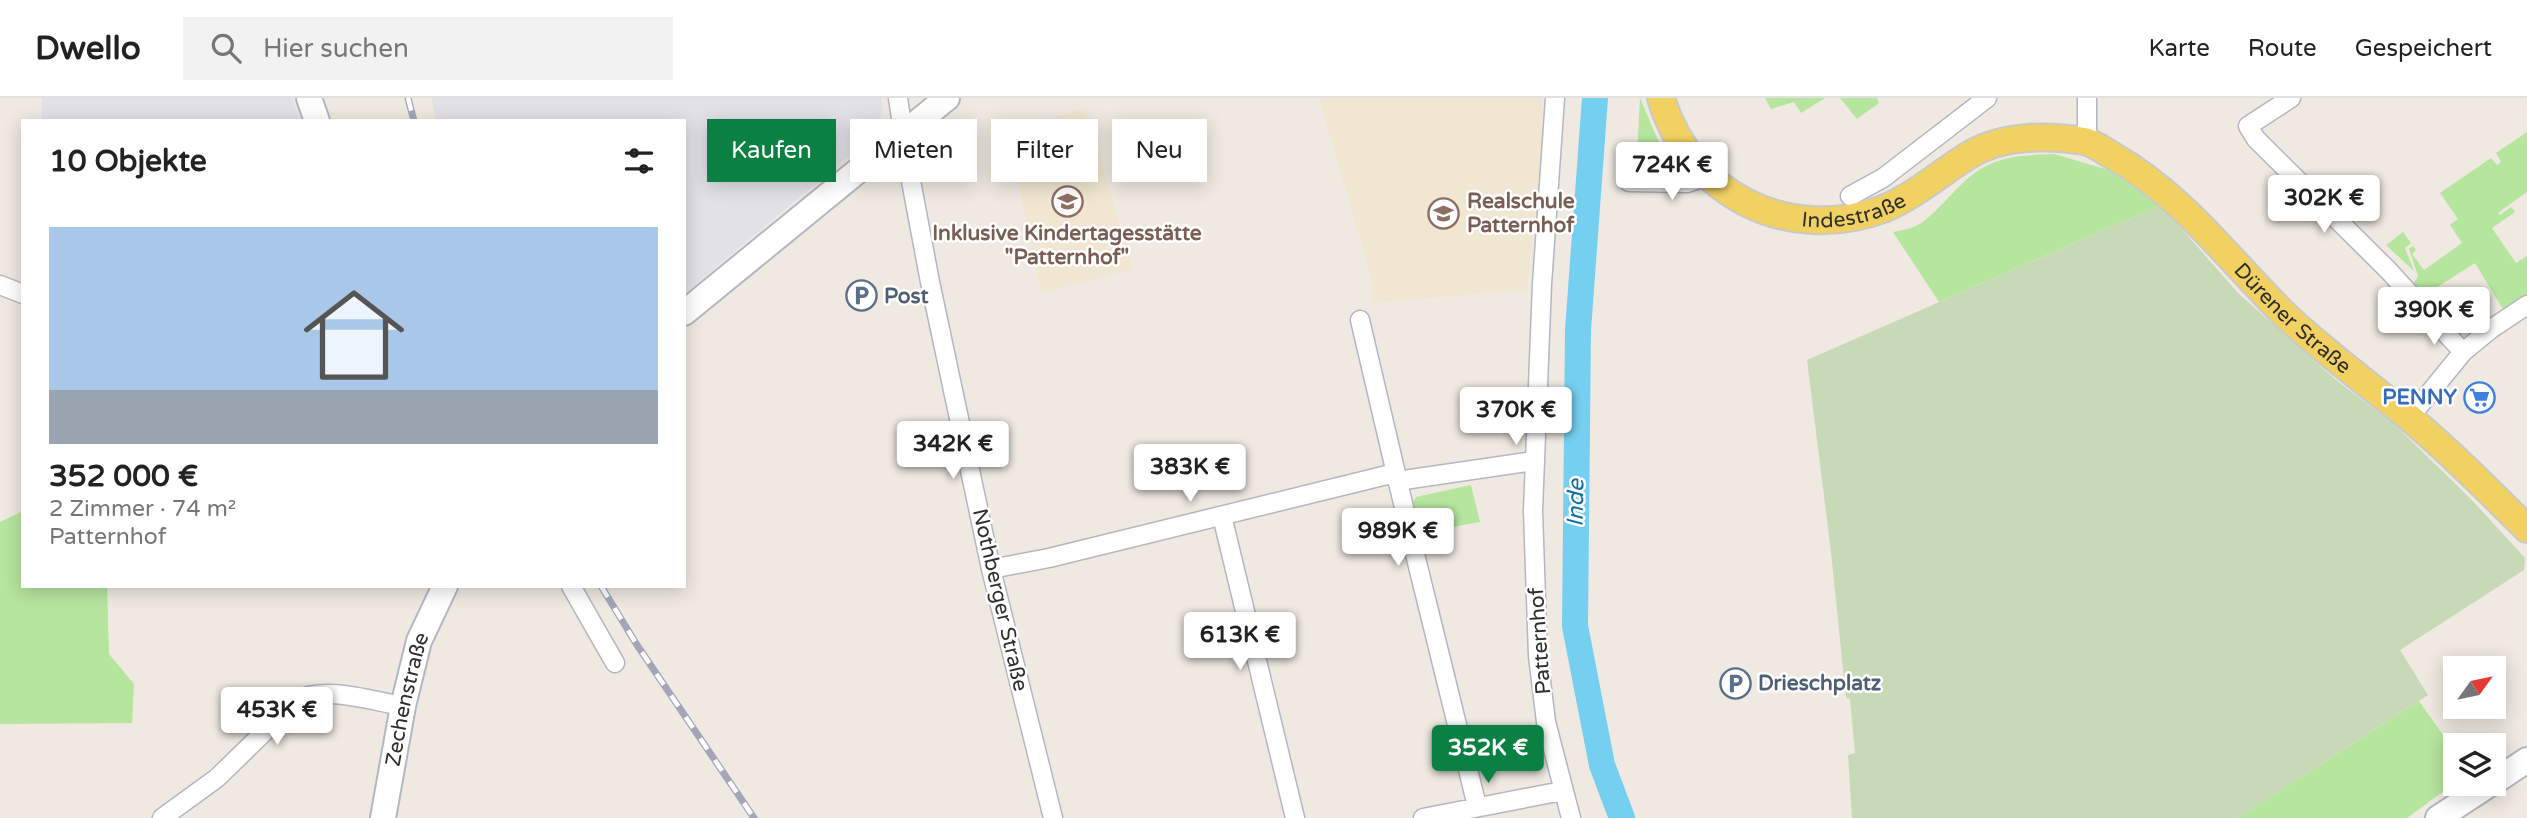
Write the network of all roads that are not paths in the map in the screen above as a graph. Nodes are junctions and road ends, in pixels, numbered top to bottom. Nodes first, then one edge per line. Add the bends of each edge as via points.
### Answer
1 (309, 98) edge
2 (898, 98) edge
3 (947, 98) edge
4 (1555, 98) edge
5 (1661, 98) edge
6 (1987, 98) edge
7 (2087, 98) edge
8 (2291, 98) edge
9 (316, 119) edge
10 (902, 119) edge
11 (921, 119) edge
12 (2087, 141) junction
13 (1707, 176) junction
14 (850, 177) edge
15 (911, 182) edge
16 (1629, 182) dead end
17 (1850, 196) dead end
18 (0, 285) edge
19 (21, 293) edge
20 (2527, 305) edge
21 (686, 311) edge
22 (1360, 320) dead end
23 (2463, 352) junction
24 (2409, 418) junction
25 (1534, 461) junction
26 (1396, 477) junction
27 (1222, 516) junction
28 (2527, 530) edge
29 (991, 569) junction
30 (443, 588) edge
31 (573, 588) edge
32 (615, 663) dead end
33 (403, 706) junction
34 (2527, 760) edge
35 (2506, 774) edge
36 (1562, 790) junction
37 (2472, 796) edge
38 (1477, 806) junction
39 (162, 818) edge
40 (383, 818) edge
41 (1053, 818) edge
42 (1295, 818) edge
43 (1423, 818) edge
44 (1571, 818) edge
45 (2438, 818) edge

1 - 9 main road
2 - 10 street, Nothberger Straße
3 - 11 main road
4 - 25 street, Patternhof
5 - 13 main road, Indestraße via 1674,129
6 - 17 street via 1883,178
7 - 12 street
8 - 23 street via 2248,126 2256,139
12 - 13 main road, Indestraße via 2016,139 1977,151 1883,208 1821,222 1777,215 1736,197
12 - 24 main road, Dürener Straße via 2166,192 2285,315
13 - 16 street via 1687,183
14 - 21 main road
15 - 29 street, Nothberger Straße
18 - 19 street
20 - 23 street
22 - 26 street
23 - 24 street
24 - 28 main road, Dürener Straße
25 - 26 street
25 - 36 street, Patternhof via 1538,656 1546,722
26 - 27 street
26 - 38 street
27 - 29 street
27 - 42 street
29 - 41 street, Nothberger Straße
30 - 33 main road, Zechenstraße via 419,641
31 - 32 street
33 - 39 street via 324,693 308,695 296,701 217,778
33 - 40 main road, Zechenstraße
34 - 35 main road
36 - 38 street
36 - 44 street, Patternhof
37 - 45 main road
38 - 43 street

